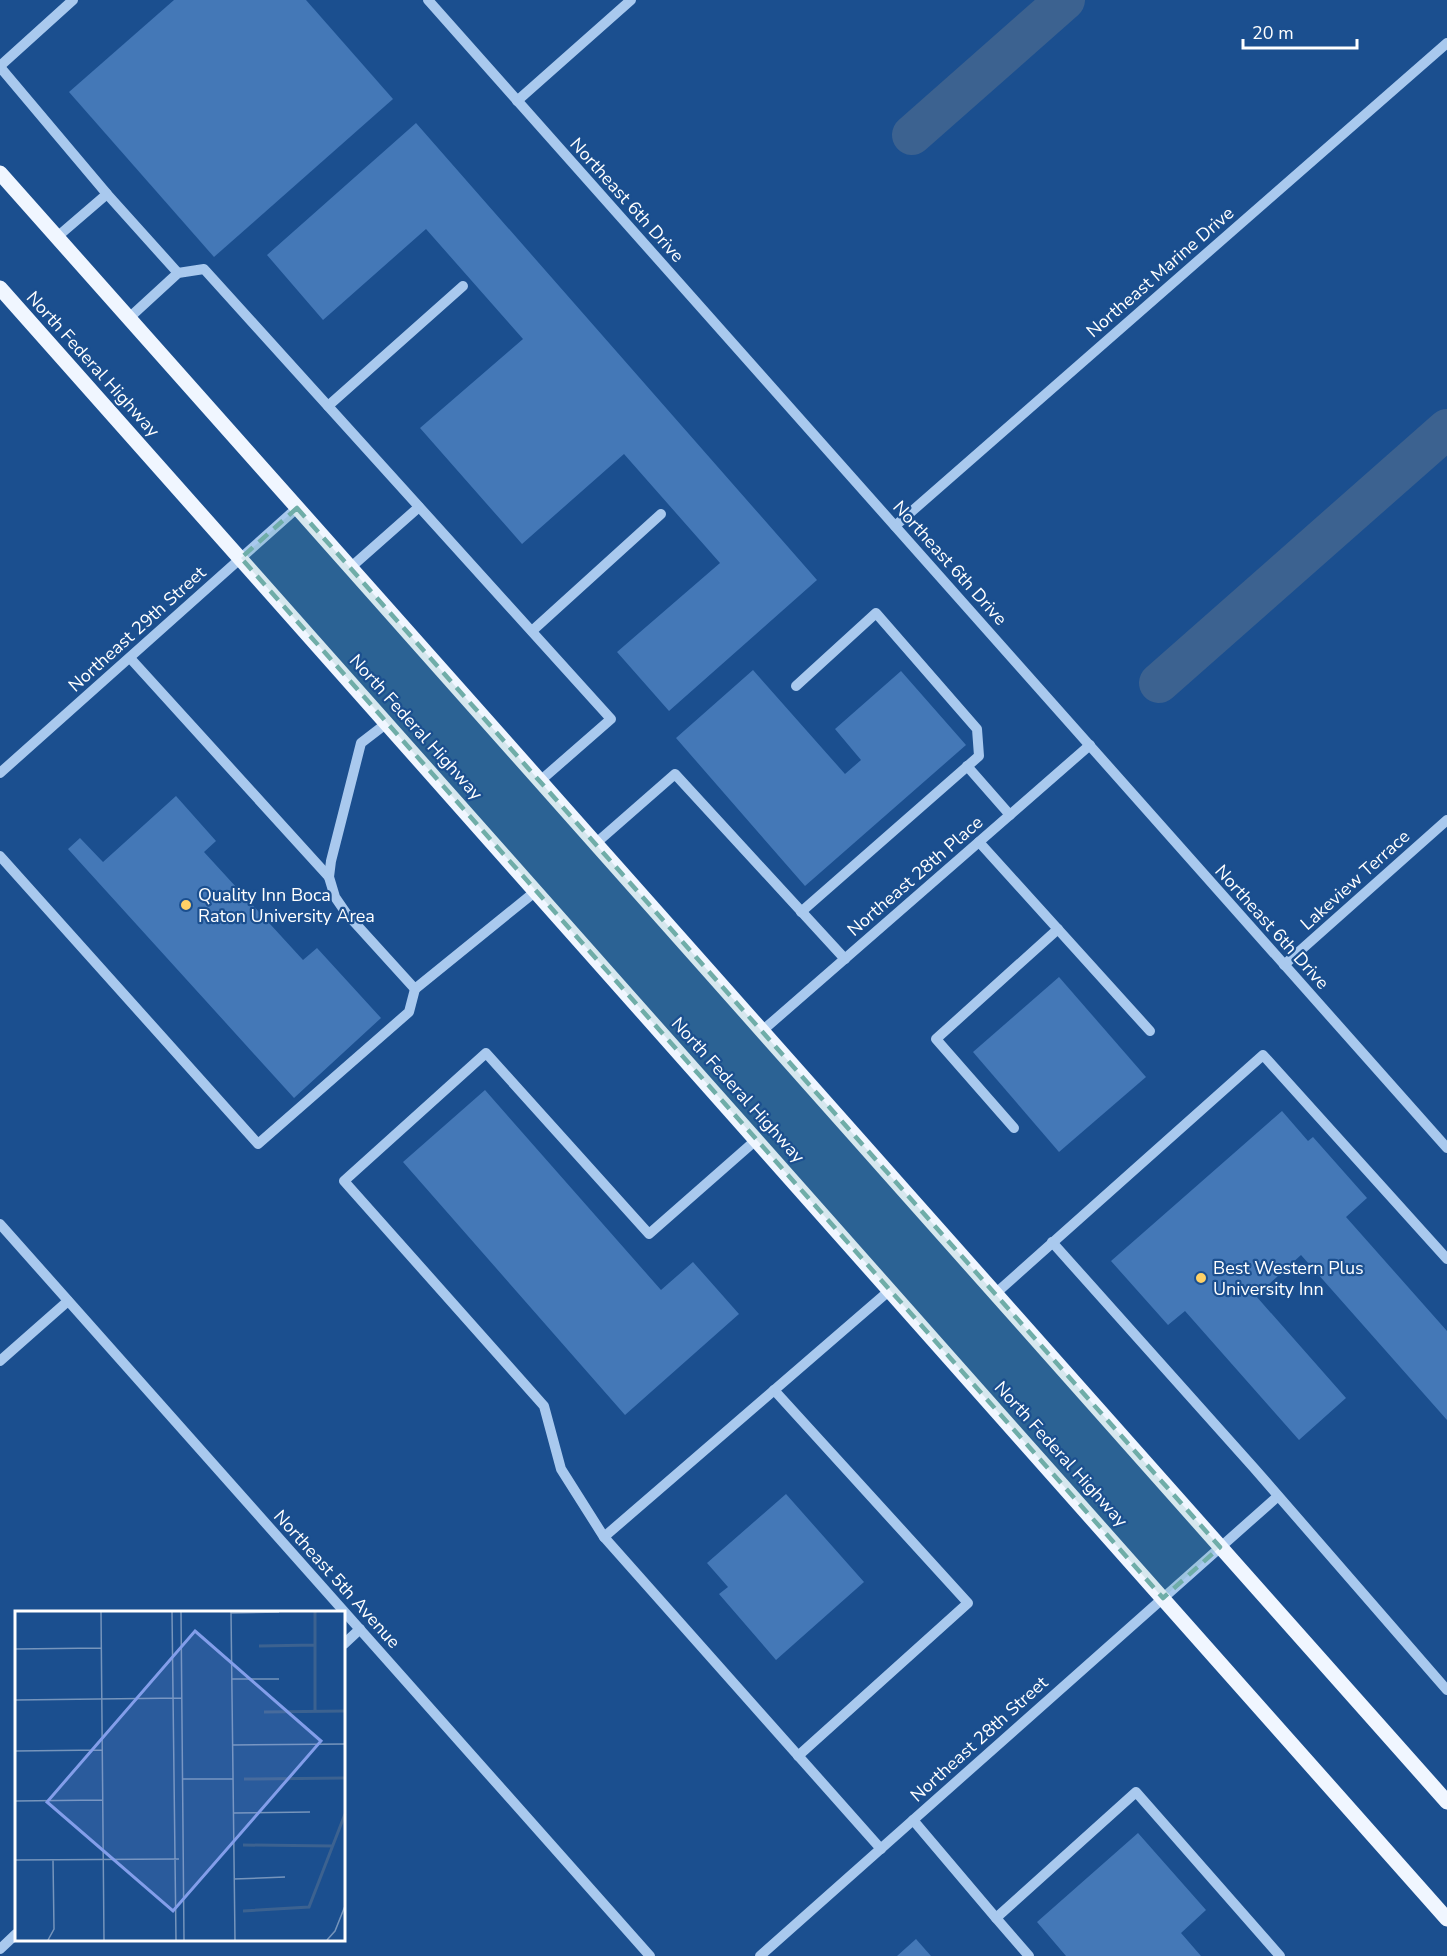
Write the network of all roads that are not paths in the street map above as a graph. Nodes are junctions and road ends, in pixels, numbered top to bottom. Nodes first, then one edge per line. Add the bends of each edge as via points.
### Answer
1 (73, 0) edge
2 (428, 0) edge
3 (631, 0) edge
4 (1447, 43) edge
5 (0, 66) edge
6 (517, 101) junction
7 (0, 173) edge
8 (107, 194) junction
9 (57, 237) junction
10 (178, 273) junction
11 (463, 286) dead end
12 (0, 288) edge
13 (129, 318) junction
14 (328, 406) junction
15 (419, 507) junction
16 (297, 508) junction
17 (661, 514) dead end
18 (895, 526) junction
19 (241, 558) junction
20 (350, 568) junction
21 (532, 631) junction
22 (130, 658) junction
23 (796, 686) dead end
24 (387, 723) junction
25 (1090, 745) junction
26 (967, 766) junction
27 (0, 773) edge
28 (540, 781) junction
29 (1010, 815) junction
30 (1447, 820) edge
31 (979, 842) junction
32 (595, 844) junction
33 (0, 856) edge
34 (329, 877) junction
35 (536, 891) junction
36 (801, 912) junction
37 (1058, 929) junction
38 (845, 959) junction
39 (1284, 965) junction
40 (415, 989) junction
41 (762, 1031) junction
42 (1150, 1031) dead end
43 (1014, 1128) dead end
44 (756, 1140) junction
45 (1447, 1148) edge
46 (0, 1224) edge
47 (1052, 1242) junction
48 (1447, 1259) edge
49 (890, 1290) junction
50 (995, 1293) junction
51 (68, 1301) junction
52 (0, 1361) edge
53 (774, 1390) junction
54 (1277, 1497) junction
55 (604, 1537) junction
56 (1220, 1547) junction
57 (1163, 1598) junction
58 (344, 1611) edge
59 (345, 1612) edge
60 (360, 1629) junction
61 (345, 1643) edge
62 (1447, 1690) edge
63 (798, 1756) junction
64 (1447, 1803) edge
65 (913, 1820) junction
66 (881, 1849) junction
67 (996, 1918) junction
68 (1447, 1919) edge
69 (15, 1935) edge
70 (0, 1949) edge
71 (650, 1956) edge
72 (760, 1956) edge
73 (1029, 1956) edge
74 (1280, 1956) edge

1 - 5 street
2 - 6 street, Northeast 6th Drive
3 - 6 street
4 - 18 street, Northeast Marine Drive
5 - 8 street
6 - 18 street, Northeast 6th Drive
7 - 9 main road
8 - 9 street
8 - 10 street
9 - 13 main road
10 - 13 street
10 - 14 street via 204,269
11 - 14 street
12 - 19 main road, North Federal Highway
13 - 16 main road
14 - 15 street
15 - 20 street
15 - 21 street
16 - 19 street, Northeast 29th Street
16 - 20 main road
17 - 21 street
18 - 25 street, Northeast 6th Drive
19 - 22 street, Northeast 29th Street
19 - 24 main road, North Federal Highway
20 - 28 main road
21 - 28 street via 611,719
22 - 27 street, Northeast 29th Street
22 - 34 street
23 - 26 street via 876,613 977,729 979,756
24 - 34 street via 361,743
24 - 35 main road, North Federal Highway
25 - 29 street, Northeast 28th Place
25 - 39 street, Northeast 6th Drive
26 - 29 street
26 - 36 street
28 - 32 main road
29 - 31 street, Northeast 28th Place
30 - 39 street, Lakeview Terrace
31 - 37 street
31 - 38 street, Northeast 28th Place
32 - 36 street via 675,774
32 - 41 main road
33 - 40 street via 258,1144 409,1012
34 - 40 street via 335,897 346,913
35 - 40 street
35 - 44 main road, North Federal Highway
36 - 38 street
37 - 42 street
37 - 43 street via 936,1039
38 - 41 street, Northeast 28th Place
39 - 45 street, Northeast 6th Drive
41 - 50 main road
44 - 49 main road, North Federal Highway
44 - 55 street via 649,1234 486,1053 344,1181 544,1406 561,1469
46 - 51 street, Northeast 5th Avenue
47 - 48 street via 1263,1055
47 - 50 street
47 - 54 street
49 - 53 street
49 - 57 main road, North Federal Highway
50 - 56 main road
51 - 52 street
51 - 58 street, Northeast 5th Avenue
53 - 55 street
53 - 63 street via 968,1603
54 - 56 street, Northeast 28th Street
54 - 62 street
55 - 63 street
56 - 57 street, Northeast 28th Street
56 - 64 main road
57 - 65 street, Northeast 28th Street
57 - 68 main road, North Federal Highway
59 - 60 street, Northeast 5th Avenue
60 - 61 street
60 - 71 street, Northeast 5th Avenue
63 - 66 street
65 - 66 street, Northeast 28th Street
65 - 67 street
66 - 72 street, Northeast 28th Street
67 - 73 street
67 - 74 street via 1136,1792
69 - 70 street

